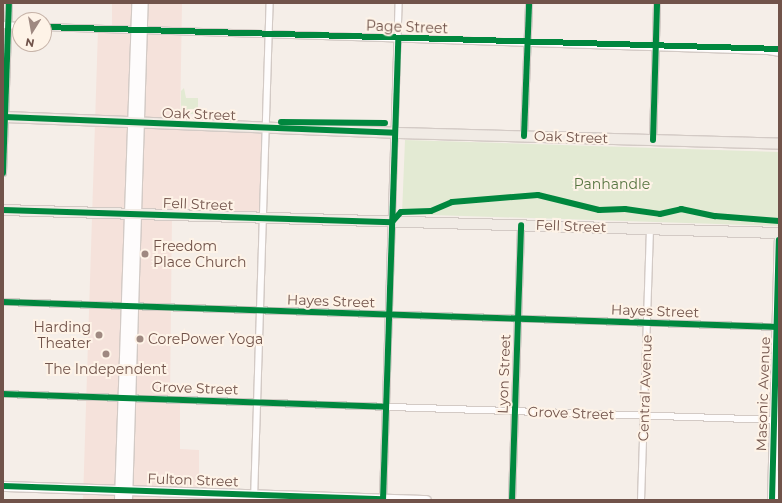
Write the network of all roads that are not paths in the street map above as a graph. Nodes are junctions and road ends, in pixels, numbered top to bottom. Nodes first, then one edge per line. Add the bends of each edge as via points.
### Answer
1 (8, 3) edge
2 (136, 3) edge
3 (143, 3) edge
4 (270, 3) edge
5 (399, 3) edge
6 (528, 3) edge
7 (657, 3) edge
8 (5, 25) edge
9 (52, 27) edge
10 (139, 30) junction
11 (269, 34) junction
12 (398, 38) junction
13 (527, 43) junction
14 (656, 47) junction
15 (779, 53) edge
16 (4, 117) edge
17 (135, 123) junction
18 (266, 128) junction
19 (395, 133) junction
20 (524, 136) junction
21 (653, 140) junction
22 (779, 144) edge
23 (3, 173) edge
24 (3, 210) edge
25 (133, 214) junction
26 (263, 218) junction
27 (392, 222) junction
28 (521, 225) junction
29 (650, 229) junction
30 (779, 233) edge
31 (779, 240) edge
32 (3, 302) edge
33 (130, 306) junction
34 (260, 310) junction
35 (389, 314) junction
36 (518, 319) junction
37 (647, 323) junction
38 (778, 327) edge
39 (3, 394) edge
40 (126, 398) junction
41 (257, 402) junction
42 (386, 407) junction
43 (515, 411) junction
44 (644, 415) junction
45 (777, 420) edge
46 (779, 474) edge
47 (3, 486) edge
48 (123, 490) junction
49 (254, 497) edge
50 (383, 499) edge
51 (119, 500) edge
52 (127, 500) edge
53 (426, 500) edge
54 (512, 500) edge
55 (641, 500) edge
56 (772, 500) edge
57 (778, 500) edge

1 - 8 street
2 - 10 main road
3 - 10 main road
4 - 11 street
5 - 12 street
6 - 13 street
7 - 14 street
8 - 16 street
9 - 10 street, Page Street
10 - 11 street, Page Street
10 - 17 main road
11 - 12 street, Page Street
11 - 18 street
12 - 13 street, Page Street
12 - 19 street
13 - 14 street, Page Street
13 - 20 street
14 - 15 street, Page Street
14 - 21 street
16 - 17 main road, Oak Street
16 - 23 street
17 - 18 main road, Oak Street
17 - 25 main road
18 - 19 main road, Oak Street
18 - 26 street
19 - 20 main road, Oak Street
19 - 27 street
20 - 21 main road, Oak Street
21 - 22 main road, Oak Street
24 - 25 main road, Fell Street
25 - 26 main road, Fell Street
25 - 33 main road
26 - 27 main road, Fell Street
26 - 34 street
27 - 28 main road, Fell Street
27 - 35 street
28 - 29 main road, Fell Street
28 - 36 street, Lyon Street
29 - 30 main road, Fell Street
29 - 37 street, Central Avenue
31 - 38 main road, Masonic Avenue
32 - 33 street, Hayes Street
33 - 34 street, Hayes Street
33 - 40 main road
34 - 35 street, Hayes Street
34 - 41 street
35 - 36 street, Hayes Street
35 - 42 street
36 - 37 street, Hayes Street
36 - 43 street, Lyon Street
37 - 38 street, Hayes Street
37 - 44 street, Central Avenue
38 - 45 main road, Masonic Avenue
39 - 40 street, Grove Street
40 - 41 street, Grove Street
40 - 48 main road
41 - 42 street, Grove Street
41 - 49 street
42 - 43 street, Grove Street
42 - 50 street
43 - 44 street, Grove Street
43 - 54 street, Lyon Street
44 - 45 street, Grove Street
44 - 55 street, Central Avenue
45 - 56 main road, Masonic Avenue
46 - 57 main road
47 - 48 main road, Fulton Street
48 - 49 main road, Fulton Street
48 - 51 main road
48 - 52 main road
49 - 50 main road, Fulton Street
50 - 53 main road, Fulton Street

